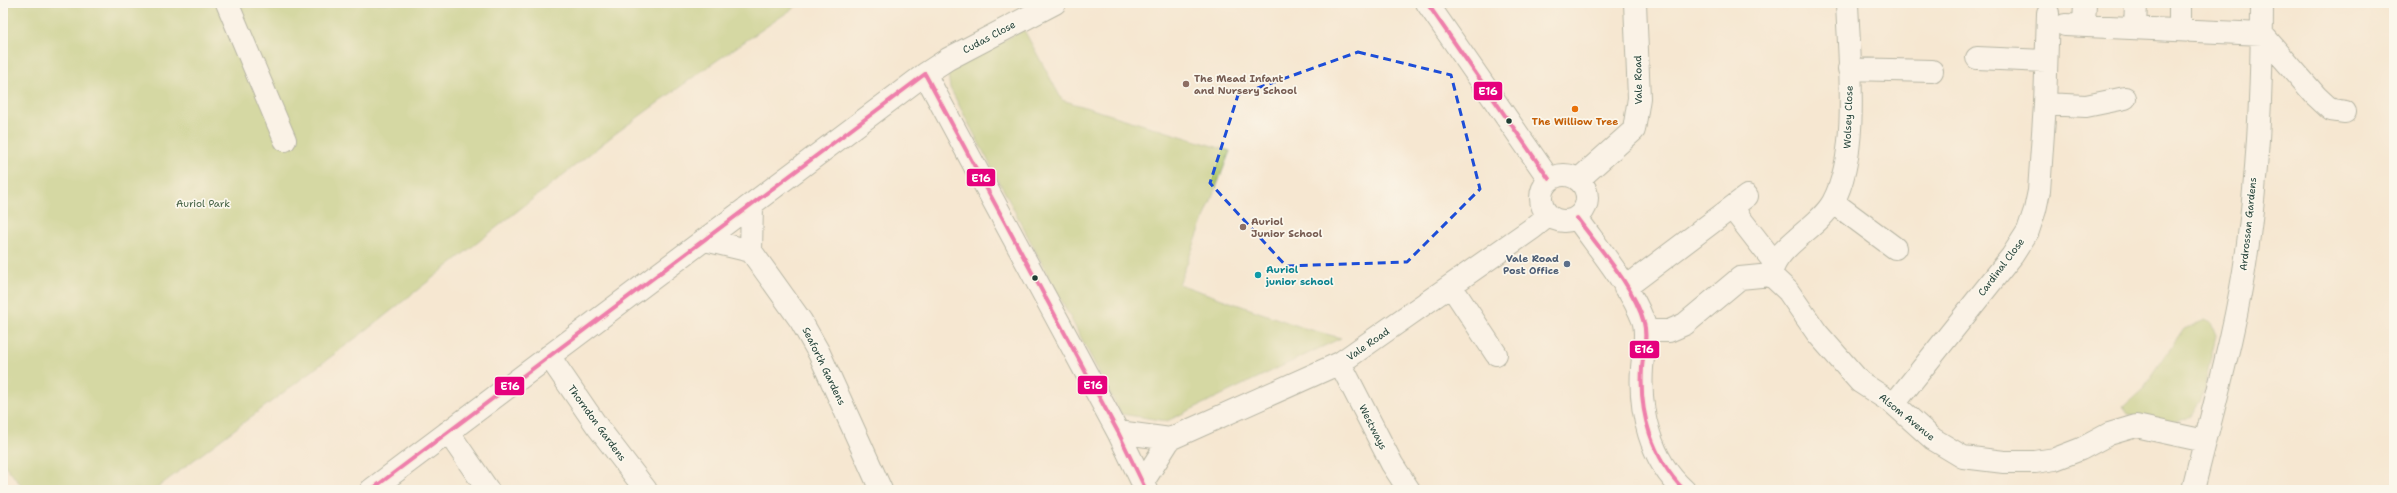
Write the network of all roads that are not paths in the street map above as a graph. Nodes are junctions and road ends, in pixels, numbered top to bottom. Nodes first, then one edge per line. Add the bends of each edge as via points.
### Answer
1 (227, 3) edge
2 (1055, 3) edge
3 (1427, 3) edge
4 (1635, 3) edge
5 (1847, 3) edge
6 (2085, 3) edge
7 (2136, 3) edge
8 (2180, 3) edge
9 (2262, 3) edge
10 (2066, 21) junction
11 (2136, 28) junction
12 (2180, 29) junction
13 (2262, 34) junction
14 (1978, 58) dead end
15 (2046, 61) junction
16 (1849, 69) junction
17 (1932, 71) dead end
18 (925, 74) junction
19 (2125, 98) dead end
20 (2045, 104) junction
21 (2345, 112) dead end
22 (285, 140) dead end
23 (1549, 179) junction
24 (1578, 180) junction
25 (1747, 196) dead end
26 (1833, 202) junction
27 (752, 205) junction
28 (1548, 216) junction
29 (1739, 217) dead end
30 (1577, 218) junction
31 (705, 240) junction
32 (1895, 248) dead end
33 (751, 251) junction
34 (1772, 268) junction
35 (1451, 286) junction
36 (1625, 288) junction
37 (1645, 331) junction
38 (1496, 354) dead end
39 (549, 356) junction
40 (1340, 363) junction
41 (1894, 404) junction
42 (448, 432) junction
43 (1118, 432) junction
44 (1170, 439) junction
45 (2205, 441) junction
46 (1145, 486) edge
47 (371, 490) edge
48 (488, 490) edge
49 (646, 490) edge
50 (881, 490) edge
51 (1409, 490) edge
52 (1684, 490) edge
53 (2192, 490) edge

1 - 22 street
2 - 18 street, Cudas Close via 948,59
3 - 23 street
4 - 24 street, Vale Road via 1639,98 1634,130
5 - 16 street, Wolsey Close
6 - 10 street, Cardinal Close
7 - 11 street
8 - 12 street
9 - 13 street, Ardrossan Gardens
10 - 11 street
10 - 15 street, Cardinal Close
11 - 12 street
12 - 13 street
13 - 21 street via 2316,96 2331,110
13 - 45 street, Ardrossan Gardens via 2247,251 2231,339
14 - 15 street
15 - 20 street, Cardinal Close
16 - 17 street
16 - 26 street, Wolsey Close via 1849,141
18 - 27 street
18 - 43 street
19 - 20 street via 2086,106
20 - 41 street, Cardinal Close via 2039,191 2028,231 2012,256
23 - 24 street via 1564,175
23 - 28 street via 1541,200
24 - 30 street via 1586,192 1587,200
25 - 36 street
26 - 32 street
26 - 34 street, Wolsey Close
27 - 31 street
27 - 33 street
28 - 30 street via 1565,222
28 - 35 street, Vale Road
29 - 34 street, Alsom Avenue
30 - 36 street
31 - 33 street
31 - 39 street
33 - 50 street, Seaforth Gardens via 801,321 819,353
34 - 37 street via 1740,278 1685,324 1669,331
34 - 41 street, Alsom Avenue via 1817,333 1860,382
35 - 38 street
35 - 40 street, Vale Road
36 - 37 street via 1643,321
37 - 52 street via 1641,381 1642,406 1648,434 1660,460
39 - 42 street
39 - 49 street, Thorndon Gardens via 597,426
40 - 44 street, Vale Road
40 - 51 street, Westways via 1392,464
41 - 45 street, Alsom Avenue via 1949,450 1964,457 1997,461 2035,462 2055,458 2122,429 2136,426
42 - 47 street
42 - 48 street
43 - 44 street
43 - 46 street
44 - 46 street
45 - 53 street, Ardrossan Gardens

